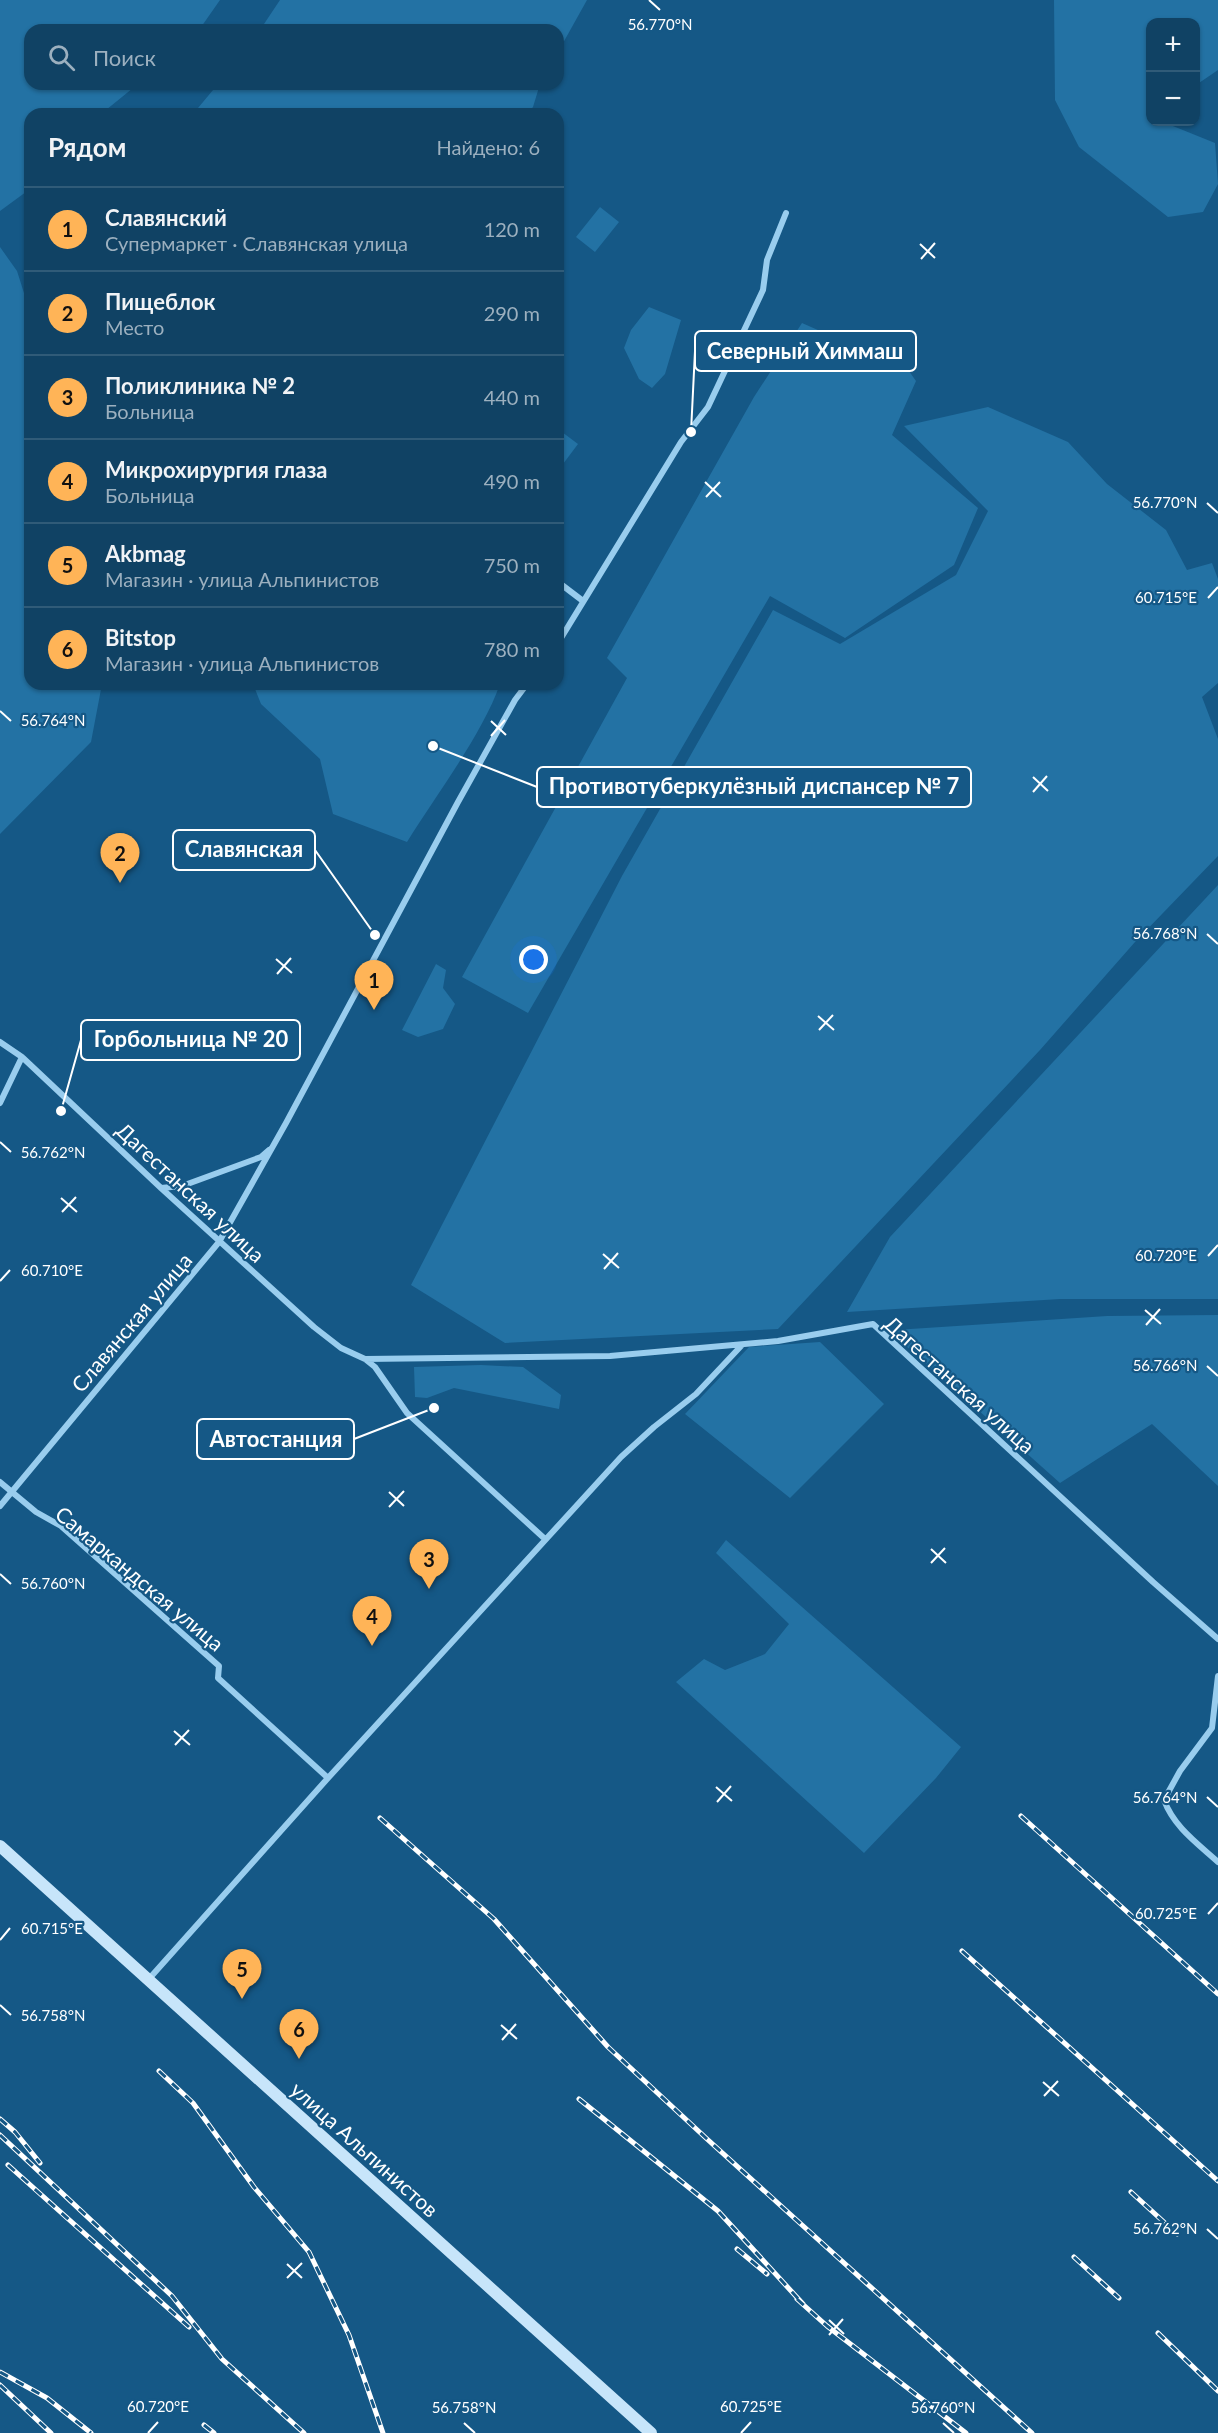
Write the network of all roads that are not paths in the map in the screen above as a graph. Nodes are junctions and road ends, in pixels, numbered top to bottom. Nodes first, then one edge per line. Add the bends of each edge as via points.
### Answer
1 (786, 213) dead end
2 (564, 587) edge
3 (583, 601) junction
4 (564, 633) edge
5 (522, 690) edge
6 (0, 1042) edge
7 (22, 1057) junction
8 (0, 1103) edge
9 (271, 1149) junction
10 (160, 1188) junction
11 (219, 1242) junction
12 (742, 1344) junction
13 (365, 1359) junction
14 (0, 1482) edge
15 (11, 1492) junction
16 (0, 1506) edge
17 (545, 1539) junction
18 (1218, 1639) edge
19 (1218, 1676) edge
20 (328, 1778) junction
21 (0, 1846) edge
22 (1218, 1862) edge
23 (148, 1980) junction
24 (651, 2433) edge

1 - 3 street via 766,260 763,290 708,407
2 - 3 street
3 - 4 street
5 - 9 street, Славянская улица
6 - 7 street, Дагестанская улица
7 - 8 street
7 - 10 street, Дагестанская улица
9 - 10 street via 182,1186
9 - 11 street, Славянская улица
10 - 11 street, Дагестанская улица
11 - 13 street, Дагестанская улица via 327,1338
11 - 15 street, Славянская улица
12 - 13 street, Дагестанская улица via 610,1356
12 - 17 street via 696,1394 627,1452
12 - 18 street, Дагестанская улица via 873,1324
13 - 17 street, Дагестанская улица via 381,1373 412,1418
14 - 15 street, Самаркандская улица
15 - 16 street, Славянская улица
15 - 20 street, Самаркандская улица via 61,1526 192,1640 219,1666 218,1678
17 - 20 street
19 - 22 street via 1212,1728 1164,1800 1179,1826
20 - 23 street
21 - 23 main road, улица Альпинистов
23 - 24 main road, улица Альпинистов

